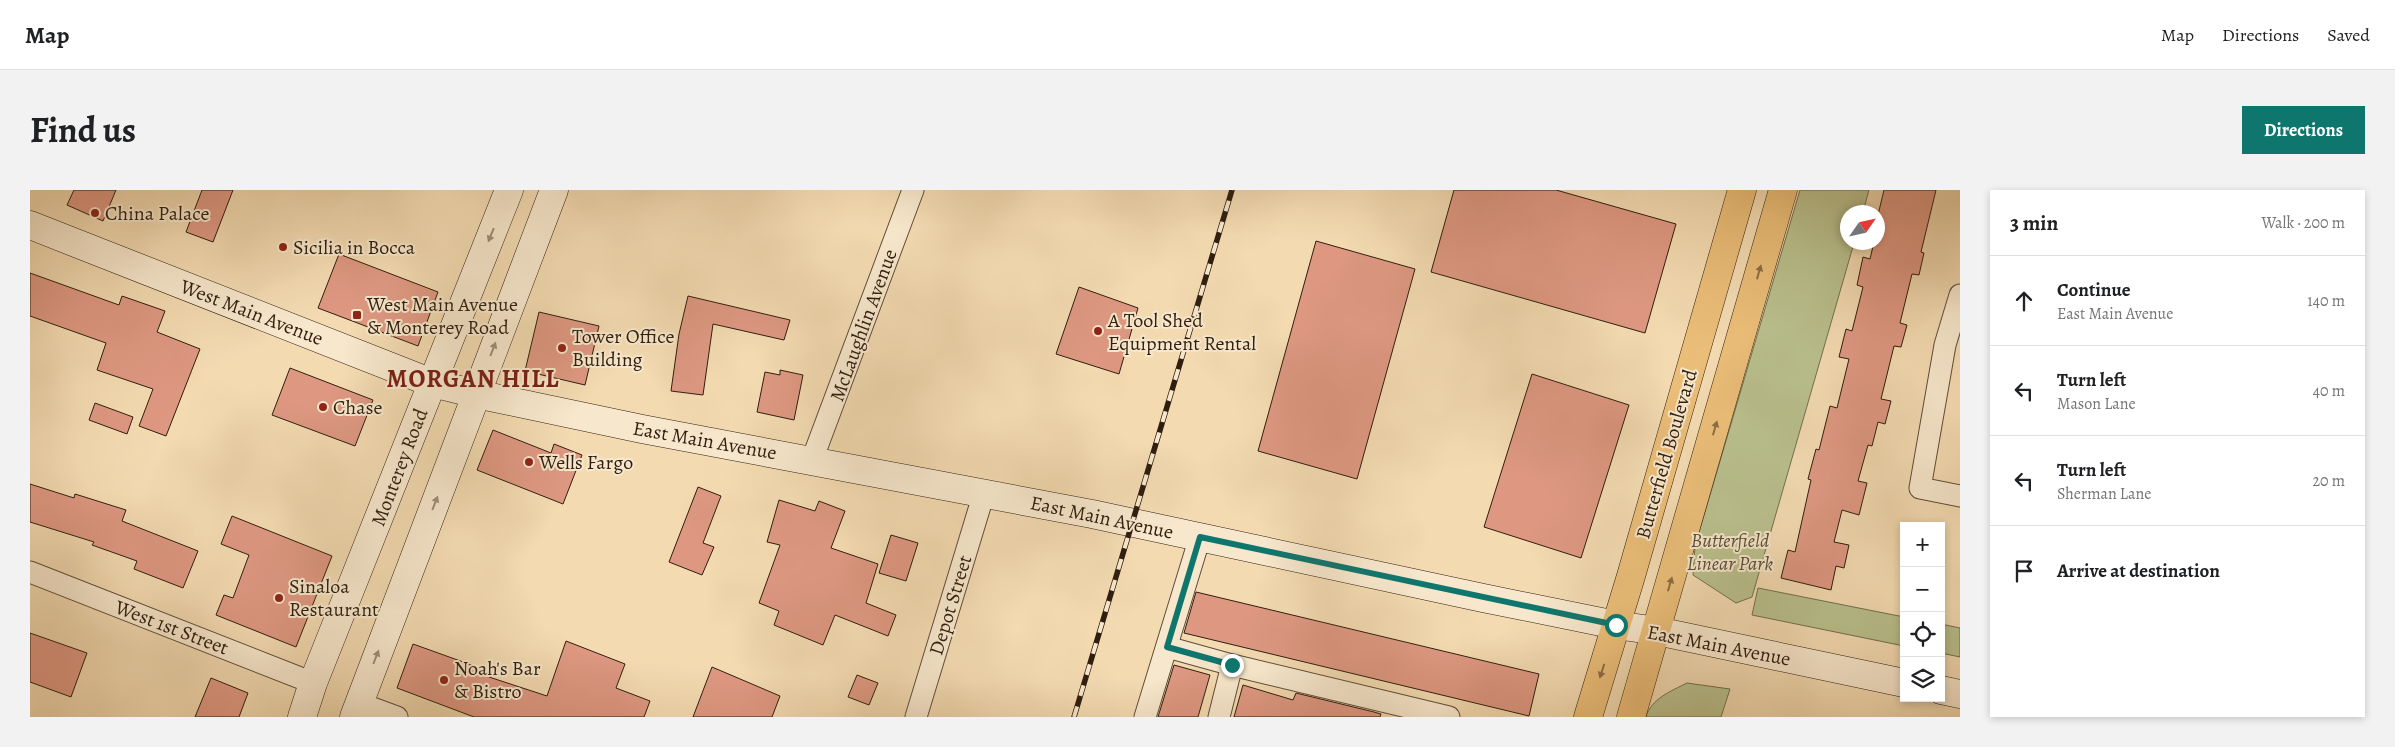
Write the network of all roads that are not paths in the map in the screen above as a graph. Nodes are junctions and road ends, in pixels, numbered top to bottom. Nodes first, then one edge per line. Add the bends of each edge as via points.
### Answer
1 (508, 190) edge
2 (554, 190) edge
3 (913, 190) edge
4 (1742, 190) edge
5 (1783, 190) edge
6 (30, 225) edge
7 (1960, 295) edge
8 (432, 383) junction
9 (476, 394) junction
10 (812, 460) junction
11 (984, 493) junction
12 (1960, 496) edge
13 (1200, 537) junction
14 (30, 572) edge
15 (1616, 625) junction
16 (1657, 631) junction
17 (1167, 647) junction
18 (1232, 665) junction
19 (1900, 682) edge
20 (313, 683) junction
21 (1945, 691) edge
22 (1960, 694) edge
23 (356, 710) edge
24 (302, 717) edge
25 (397, 717) edge
26 (916, 717) edge
27 (1145, 717) edge
28 (1219, 717) edge
29 (1449, 717) edge
30 (1588, 717) edge
31 (1631, 717) edge

1 -> 8 main road, Monterey Road
9 -> 2 main road
3 - 10 street, McLaughlin Avenue
4 - 15 main road, Butterfield Boulevard
16 -> 5 main road, Butterfield Boulevard
6 - 8 main road, West Main Avenue
7 - 12 street via 1945,345 1920,488
8 - 9 main road, West Main Avenue
8 - 20 main road, Monterey Road
9 - 10 main road, East Main Avenue
23 -> 9 main road
10 - 11 main road, East Main Avenue
11 - 13 main road, East Main Avenue
11 - 26 street, Depot Street
13 - 15 main road, East Main Avenue
13 - 17 street
14 - 20 street, West 1st Street
15 - 16 main road, East Main Avenue
15 -> 30 main road, Butterfield Boulevard
16 - 19 main road, East Main Avenue
16 - 31 main road, Butterfield Boulevard
17 - 18 street
17 - 27 street
18 - 28 street
18 - 29 street
20 - 24 main road, Monterey Road
21 - 22 main road
23 - 25 street

